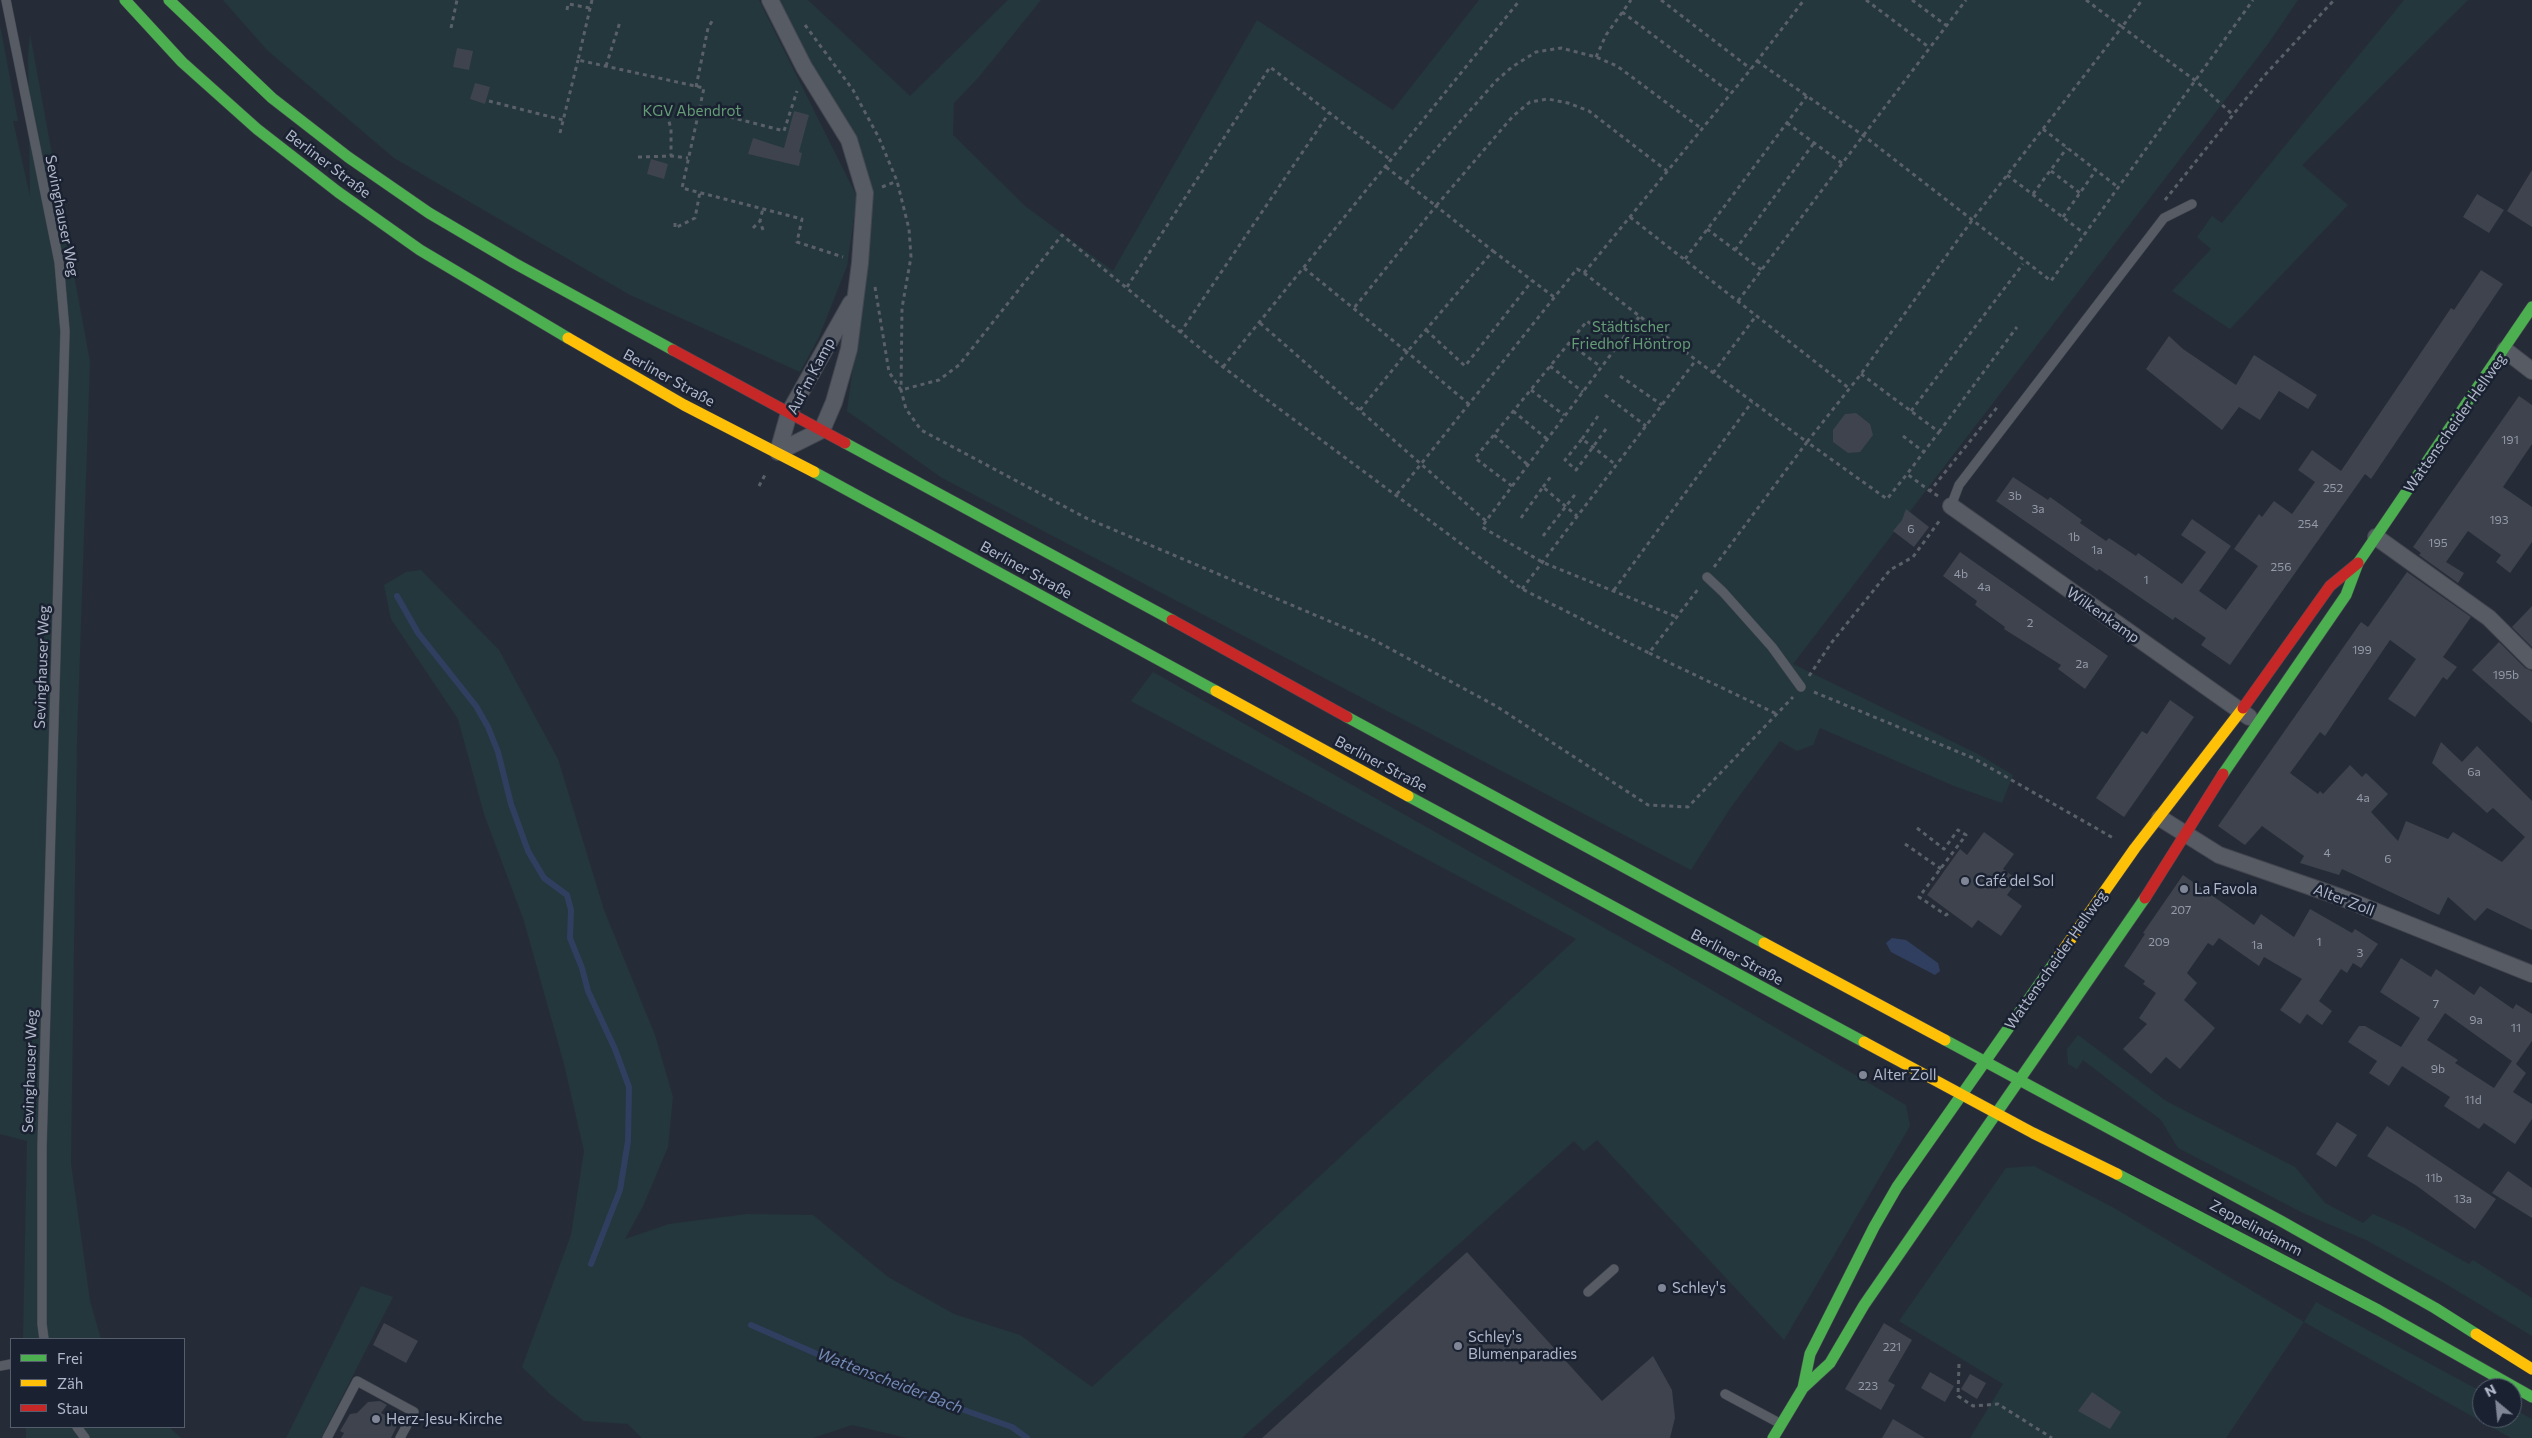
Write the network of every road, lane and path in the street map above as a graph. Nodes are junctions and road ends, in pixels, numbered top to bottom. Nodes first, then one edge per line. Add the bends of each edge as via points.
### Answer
1 (6, 0) edge
2 (125, 0) edge
3 (169, 0) edge
4 (457, 0) edge
5 (592, 0) edge
6 (770, 0) edge
7 (1520, 0) edge
8 (1631, 0) edge
9 (1661, 0) edge
10 (1804, 0) edge
11 (1866, 0) edge
12 (1912, 0) edge
13 (1966, 0) edge
14 (2086, 0) edge
15 (2142, 0) edge
16 (2253, 0) edge
17 (590, 8) junction
18 (566, 10) dead end
19 (1622, 12) junction
20 (714, 18) dead end
21 (620, 22) dead end
22 (804, 23) dead end
23 (1947, 26) junction
24 (2122, 27) junction
25 (451, 28) dead end
26 (1930, 48) junction
27 (1596, 57) junction
28 (578, 60) junction
29 (1757, 61) junction
30 (606, 66) junction
31 (804, 67) junction
32 (1751, 69) junction
33 (2196, 81) junction
34 (696, 87) junction
35 (1731, 93) junction
36 (1807, 96) junction
37 (489, 101) dead end
38 (699, 110) junction
39 (1329, 113) junction
40 (667, 114) dead end
41 (2233, 115) dead end
42 (563, 120) junction
43 (1787, 122) junction
44 (1702, 129) junction
45 (2043, 129) junction
46 (560, 134) dead end
47 (1864, 136) junction
48 (1814, 143) junction
49 (2067, 148) junction
50 (671, 156) junction
51 (638, 157) dead end
52 (688, 158) junction
53 (1392, 161) junction
54 (1843, 164) junction
55 (1386, 167) junction
56 (2050, 170) junction
57 (2096, 170) junction
58 (1667, 171) junction
59 (2007, 175) junction
60 (1406, 182) junction
61 (2119, 188) junction
62 (700, 192) junction
63 (2080, 193) junction
64 (2033, 194) junction
65 (2192, 204) dead end
66 (1436, 206) junction
67 (763, 208) junction
68 (1630, 217) junction
69 (2063, 217) junction
70 (1973, 219) junction
71 (760, 221) junction
72 (675, 223) dead end
73 (753, 228) dead end
74 (1707, 229) junction
75 (763, 230) dead end
76 (2086, 234) junction
77 (1735, 250) junction
78 (1493, 251) junction
79 (1685, 259) junction
80 (860, 263) junction
81 (2023, 264) dead end
82 (1304, 268) junction
83 (1763, 271) junction
84 (1584, 273) junction
85 (1532, 280) junction
86 (1127, 288) junction
87 (855, 297) junction
88 (1554, 297) junction
89 (1738, 301) junction
90 (2532, 307) edge
91 (1354, 308) junction
92 (1639, 316) junction
93 (1756, 316) junction
94 (1260, 323) junction
95 (2017, 327) dead end
96 (1426, 330) junction
97 (1180, 332) junction
98 (1569, 343) junction
99 (1618, 345) junction
100 (2505, 350) junction
101 (1407, 352) junction
102 (1696, 360) junction
103 (1550, 366) junction
104 (1223, 367) junction
105 (1601, 367) junction
106 (2532, 372) edge
107 (1713, 373) junction
108 (1861, 374) junction
109 (1620, 376) dead end
110 (1850, 388) junction
111 (901, 390) junction
112 (1531, 390) junction
113 (1583, 392) junction
114 (1605, 395) dead end
115 (1752, 402) junction
116 (1470, 405) junction
117 (1662, 405) junction
118 (1360, 410) junction
119 (1513, 411) junction
120 (1911, 412) junction
121 (789, 414) junction
122 (1564, 415) dead end
123 (1598, 416) dead end
124 (1646, 426) junction
125 (1606, 429) dead end
126 (822, 430) junction
127 (1939, 432) junction
128 (1494, 435) junction
129 (1903, 436) dead end
130 (1547, 439) junction
131 (1582, 439) junction
132 (1808, 442) junction
133 (1593, 447) junction
134 (778, 452) junction
135 (1924, 452) junction
136 (1422, 464) junction
137 (1528, 464) junction
138 (1616, 465) junction
139 (1907, 474) junction
140 (1552, 475) dead end
141 (1512, 486) junction
142 (1543, 487) junction
143 (1930, 490) dead end
144 (1577, 492) dead end
145 (1397, 494) junction
146 (1565, 506) junction
147 (1950, 506) junction
148 (1577, 516) junction
149 (1521, 518) dead end
150 (1486, 521) junction
151 (1543, 536) dead end
152 (2376, 537) junction
153 (1542, 562) junction
154 (2358, 563) junction
155 (1706, 577) junction
156 (1522, 589) junction
157 (1614, 590) junction
158 (1677, 617) junction
159 (1649, 653) junction
160 (2532, 661) edge
161 (1801, 687) junction
162 (2240, 711) junction
163 (1779, 715) junction
164 (2257, 723) junction
165 (2160, 818) junction
166 (1917, 828) dead end
167 (2184, 834) junction
168 (1906, 844) dead end
169 (2135, 848) junction
170 (1940, 868) junction
171 (1944, 871) dead end
172 (1950, 912) dead end
173 (2532, 974) edge
174 (1984, 1061) junction
175 (2021, 1080) junction
176 (1962, 1094) junction
177 (1998, 1114) junction
178 (1614, 1269) dead end
179 (1588, 1292) dead end
180 (44, 1338) edge
181 (1959, 1364) dead end
182 (2532, 1369) edge
183 (1803, 1388) junction
184 (1725, 1394) dead end
185 (2532, 1397) edge
186 (1781, 1424) junction
187 (78, 1428) edge
188 (86, 1438) edge
189 (327, 1438) edge
190 (400, 1438) edge
191 (1773, 1438) edge
192 (2052, 1438) edge

1 - 180 lane, Sevinghauser Weg via 59,262 65,331 42,1146
2 - 134 main road, Berliner Straße via 182,62 257,129 420,250 684,405
3 - 121 main road, Berliner Straße via 272,98 348,157 429,213
4 - 25 path
5 - 17 path
6 - 31 street, Auf'm Kamp
7 - 53 path
8 - 19 path
9 - 32 path
10 - 29 path
11 - 26 path
12 - 23 path
13 - 23 path
14 - 24 path
15 - 24 path
16 - 33 path
17 - 18 path via 568,4
17 - 28 path
19 - 27 path
19 - 35 path
20 - 34 path via 708,28
21 - 30 path
22 - 111 path via 853,90 879,138 897,181 909,229 911,257 902,308
23 - 26 path
24 - 33 path
24 - 45 path
26 - 47 path
27 - 44 path via 1617,66
27 - 60 path via 1561,48 1536,52 1512,67
28 - 30 path
28 - 42 path
29 - 32 path
29 - 36 path
30 - 34 path
31 - 38 path via 784,130
31 - 80 street, Auf'm Kamp via 850,140 865,193
32 - 35 path
33 - 41 path
33 - 61 path
34 - 38 path via 704,88
35 - 44 path
36 - 43 path
36 - 47 path
37 - 42 path
38 - 52 path
39 - 53 path
39 - 86 path via 1270,67
39 - 97 path
40 - 50 path via 671,129
42 - 46 path
43 - 48 path
43 - 74 path
44 - 58 path
45 - 49 path
45 - 59 path
47 - 54 path
47 - 70 path
48 - 54 path
48 - 77 path
49 - 56 path
49 - 57 path
50 - 51 path
50 - 52 path
52 - 62 path via 682,188
53 - 55 path
54 - 83 path
55 - 60 path
55 - 82 path
56 - 63 path
56 - 64 path
57 - 61 path
57 - 63 path
58 - 66 path via 1589,111 1548,99 1530,102 1513,116
58 - 68 path
59 - 64 path
59 - 70 path
60 - 66 path
61 - 76 path
62 - 67 path
62 - 72 path via 694,218 675,228
63 - 69 path
64 - 69 path
65 - 147 lane via 2164,218 1959,485
66 - 78 path
66 - 91 path
67 - 71 path
67 - 80 path via 802,219 797,242
68 - 79 path
68 - 84 path
69 - 76 path
70 - 76 path via 2051,281
70 - 108 path
71 - 73 path
71 - 75 path
74 - 77 path
74 - 79 path
77 - 83 path
78 - 85 path
78 - 96 path
79 - 89 path
80 - 87 street, Auf'm Kamp
80 - 111 path via 877,290 889,372
81 - 120 path
82 - 91 path
82 - 94 path
83 - 89 path
84 - 88 path via 1578,269
84 - 92 path
85 - 88 path
85 - 96 path via 1465,366
86 - 97 path
86 - 111 path via 1062,235 959,365 939,380
87 - 121 street, Auf'm Kamp
87 - 126 street, Auf'm Kamp via 849,349 834,402
88 - 116 path
89 - 93 path
90 - 100 main road, Wattenscheider Hellweg
91 - 101 path
92 - 99 path
92 - 102 path
93 - 107 path
93 - 110 path
94 - 104 path
94 - 118 path
95 - 127 path
96 - 101 path
97 - 104 path
98 - 99 path via 1587,321
98 - 103 path
98 - 105 path
99 - 105 path
100 - 106 street
100 - 152 main road, Wattenscheider Hellweg
101 - 116 path
101 - 118 path
102 - 107 path
102 - 117 path
103 - 112 path
103 - 113 path
104 - 145 path
105 - 113 path
107 - 115 path
108 - 110 path
108 - 120 path
109 - 117 path
110 - 132 path
111 - 163 path via 906,409 921,430 1086,518 1374,640 1496,706 1648,805 1688,807
112 - 119 path
112 - 122 path
113 - 130 path
114 - 124 path
115 - 132 path
115 - 157 path
116 - 136 path
117 - 124 path
118 - 136 path
119 - 128 path
119 - 130 path
120 - 127 path
121 - 126 main road, Berliner Straße
121 - 134 street, Auf'm Kamp
123 - 131 path
124 - 138 path
125 - 133 path
126 - 134 street, Auf'm Kamp
126 - 174 main road, Berliner Straße via 1498,800
127 - 135 path
128 - 137 path
128 - 141 path via 1475,458
129 - 135 path
130 - 137 path
131 - 133 path
131 - 133 path via 1565,460 1576,470
132 - 139 path via 1887,499
132 - 155 path
133 - 138 path
134 - 176 main road, Berliner Straße via 1329,754
135 - 139 path
136 - 145 path
136 - 150 path
137 - 141 path
138 - 148 path
139 - 143 path
140 - 142 path
141 - 150 path
142 - 146 path
142 - 149 path
144 - 146 path
145 - 156 path
146 - 148 path
146 - 151 path
147 - 161 path via 1913,557 1890,570 1832,642
147 - 162 street, Wilkenkamp
148 - 153 path
150 - 153 path via 1482,526
152 - 154 main road, Wattenscheider Hellweg
152 - 160 street via 2489,618
153 - 156 path
153 - 157 path
154 - 162 main road, Wattenscheider Hellweg via 2330,586
154 - 164 main road, Wattenscheider Hellweg via 2346,595
155 - 158 path
155 - 161 lane via 1766,640
156 - 159 path
157 - 158 path
158 - 159 path
159 - 163 path
161 - 163 path
161 - 169 path via 1973,758
162 - 164 street, Wilkenkamp
162 - 165 main road, Wattenscheider Hellweg
164 - 167 main road, Wattenscheider Hellweg
165 - 167 street, Alter Zoll
165 - 169 main road, Wattenscheider Hellweg
166 - 170 path via 1944,849 1958,830 1966,835
167 - 173 street, Alter Zoll via 2219,855 2340,897
167 - 175 main road, Wattenscheider Hellweg via 2150,891
168 - 170 path
169 - 174 main road, Wattenscheider Hellweg
170 - 171 path
170 - 172 path via 1919,897 1946,915
174 - 175 main road, Zeppelindamm
174 - 176 main road, Wattenscheider Hellweg
175 - 177 main road, Wattenscheider Hellweg
175 - 182 main road, Zeppelindamm via 2435,1308
176 - 177 main road, Zeppelindamm
176 - 183 main road, Wattenscheider Hellweg via 1897,1187 1874,1227 1810,1354
177 - 183 main road, Wattenscheider Hellweg via 1864,1305 1830,1362
177 - 185 main road, Zeppelindamm via 2378,1310
178 - 179 lane
181 - 192 path via 1958,1396 1973,1406 1998,1404
183 - 186 main road, Wattenscheider Hellweg
184 - 186 lane
186 - 191 main road, Wattenscheider Hellweg
187 - 188 lane
189 - 190 lane via 357,1381 414,1412

